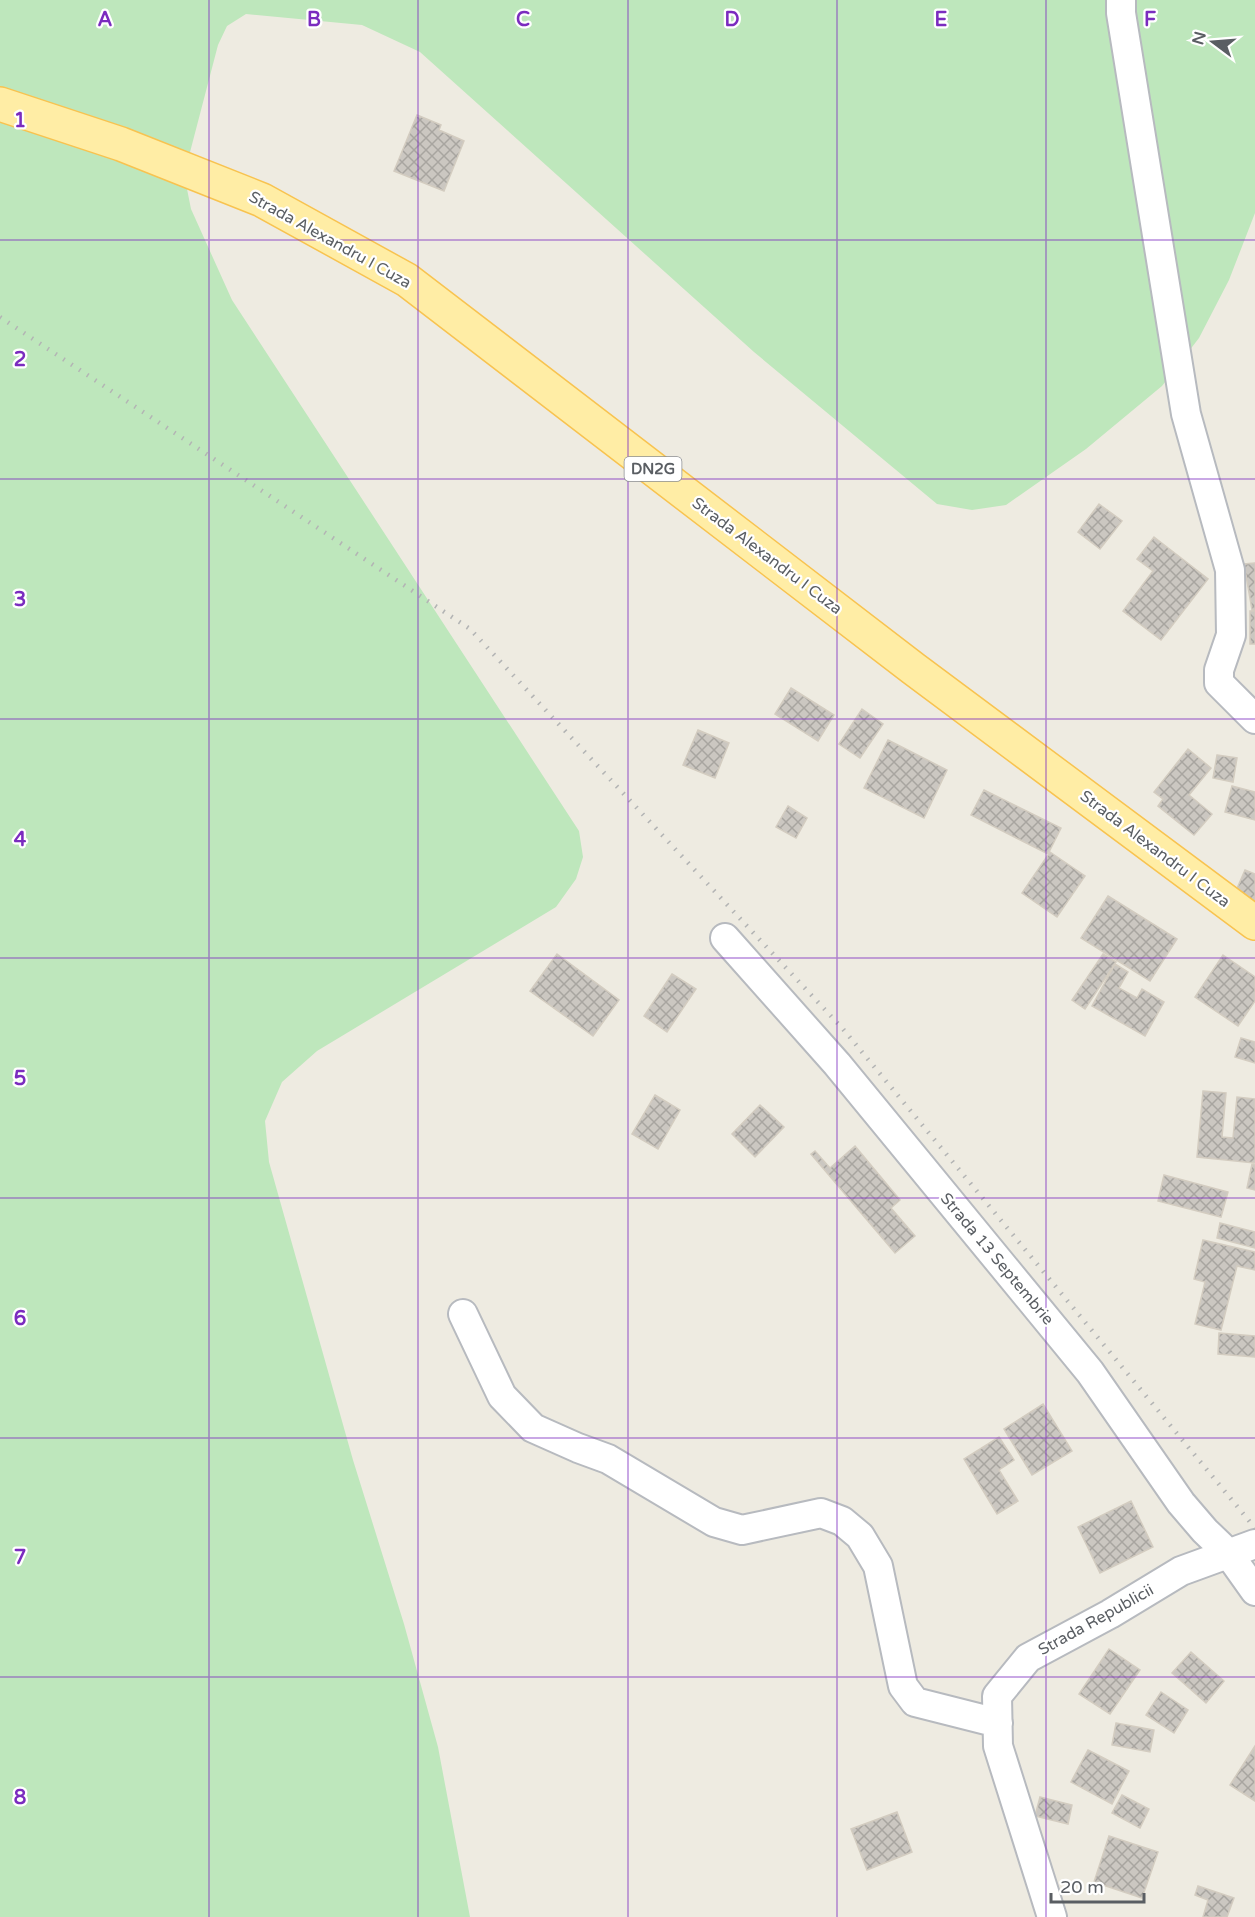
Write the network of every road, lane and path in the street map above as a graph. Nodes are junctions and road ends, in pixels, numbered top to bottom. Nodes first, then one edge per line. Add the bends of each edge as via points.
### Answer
1 (1121, 0) edge
2 (0, 104) edge
3 (1255, 719) edge
4 (1255, 923) edge
5 (724, 938) dead end
6 (463, 1314) dead end
7 (1255, 1544) edge
8 (1228, 1553) junction
9 (1255, 1592) edge
10 (998, 1723) junction
11 (1052, 1917) edge

1 - 3 street via 1186,414 1230,570 1231,635 1220,683
2 - 4 main road, Strada Alexandru I Cuza / DN2G via 121,144 262,200 406,280 914,669
5 - 8 street, Strada 13 Septembrie via 837,1064 1083,1362 1181,1503
6 - 10 street via 502,1396 533,1428 608,1459 714,1522 742,1530 821,1513 842,1521 860,1536 878,1566 903,1686 915,1702
7 - 8 street, Strada Republicii
8 - 9 street, Strada 13 Septembrie
8 - 10 street, Strada Republicii via 1181,1571 1028,1658 997,1695
10 - 11 street, Strada Republicii via 998,1746

